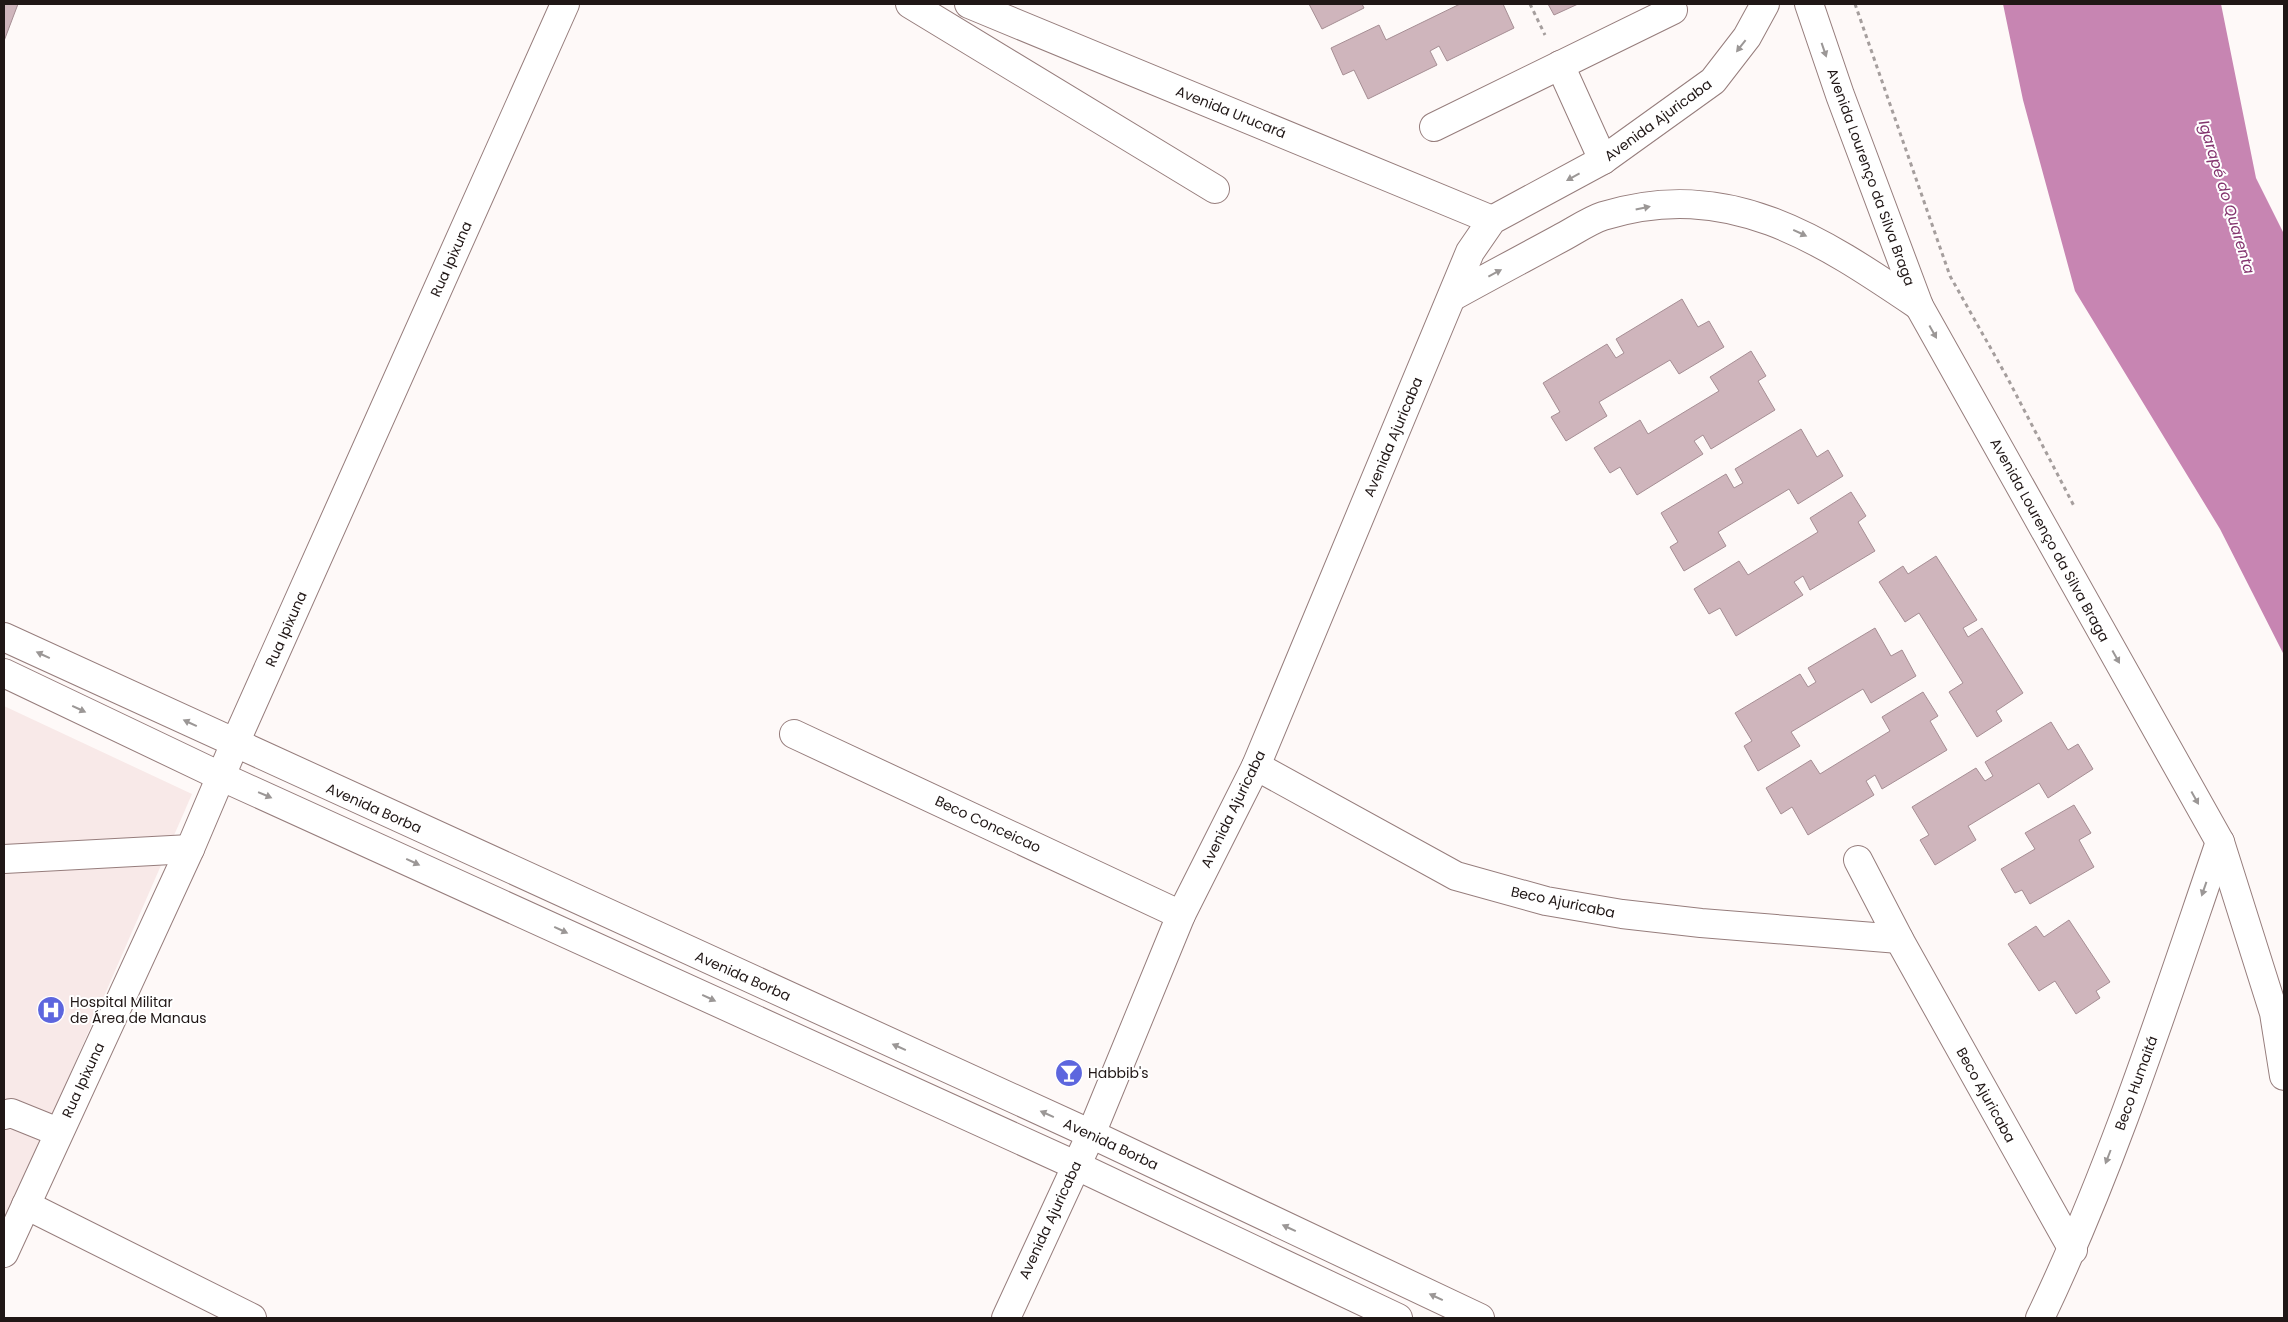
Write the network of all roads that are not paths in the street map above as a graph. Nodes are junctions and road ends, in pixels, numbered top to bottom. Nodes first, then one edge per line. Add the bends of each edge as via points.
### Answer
1 (565, 4) edge
2 (910, 4) edge
3 (969, 4) edge
4 (1765, 4) edge
5 (1809, 4) edge
6 (1673, 10) dead end
7 (1560, 65) junction
8 (1434, 127) dead end
9 (1603, 160) junction
10 (1215, 189) dead end
11 (1492, 220) junction
12 (1452, 297) junction
13 (1919, 306) junction
14 (4, 637) edge
15 (4, 673) edge
16 (794, 734) dead end
17 (234, 743) junction
18 (1256, 766) junction
19 (220, 776) junction
20 (2220, 842) junction
21 (190, 849) junction
22 (4, 859) edge
23 (1858, 860) dead end
24 (1182, 915) junction
25 (1899, 939) junction
26 (2284, 1076) edge
27 (4, 1115) edge
28 (58, 1132) junction
29 (1091, 1134) junction
30 (1075, 1165) junction
31 (26, 1205) junction
32 (2073, 1250) junction
33 (4, 1253) edge
34 (252, 1318) edge
35 (1006, 1318) edge
36 (1398, 1318) edge
37 (1480, 1318) edge
38 (2040, 1318) edge

1 - 17 street, Rua Ipixuna
2 - 10 street
3 - 11 street, Avenida Urucará
4 -> 9 street, Avenida Ajuricaba via 1747,37 1713,81
5 -> 13 street, Avenida Lourenço da Silva Braga
6 - 7 street
7 - 8 street
7 - 9 street
9 -> 11 street, Avenida Ajuricaba
11 - 12 street, Avenida Ajuricaba via 1470,252
12 -> 13 street via 1602,216 1662,204 1725,206 1800,232 1862,267
12 - 18 street, Avenida Ajuricaba
13 -> 20 street, Avenida Lourenço da Silva Braga
17 -> 14 street, Avenida Borba
15 -> 19 street
16 - 24 street, Beco Conceicao
17 - 19 street, Rua Ipixuna
29 -> 17 street, Avenida Borba
18 - 24 street, Avenida Ajuricaba
18 - 25 street, Beco Ajuricaba via 1456,876 1546,902 1701,923
19 - 21 street, Rua Ipixuna
19 -> 30 street
20 - 26 street, Avenida Lourenço da Silva Braga via 2274,1013
20 -> 32 street, Beco Humaitá via 2141,1071
21 - 22 street
21 - 28 street, Rua Ipixuna
23 - 25 street, Beco Ajuricaba
24 - 29 street, Avenida Ajuricaba
25 - 32 street, Beco Ajuricaba
27 - 28 street via 11,1113
28 - 31 street, Rua Ipixuna
29 - 30 street, Avenida Ajuricaba
37 -> 29 street, Avenida Borba
30 - 35 street, Avenida Ajuricaba
30 - 36 street
31 - 33 street, Rua Ipixuna
31 - 34 street
32 - 38 street, Beco Humaitá

